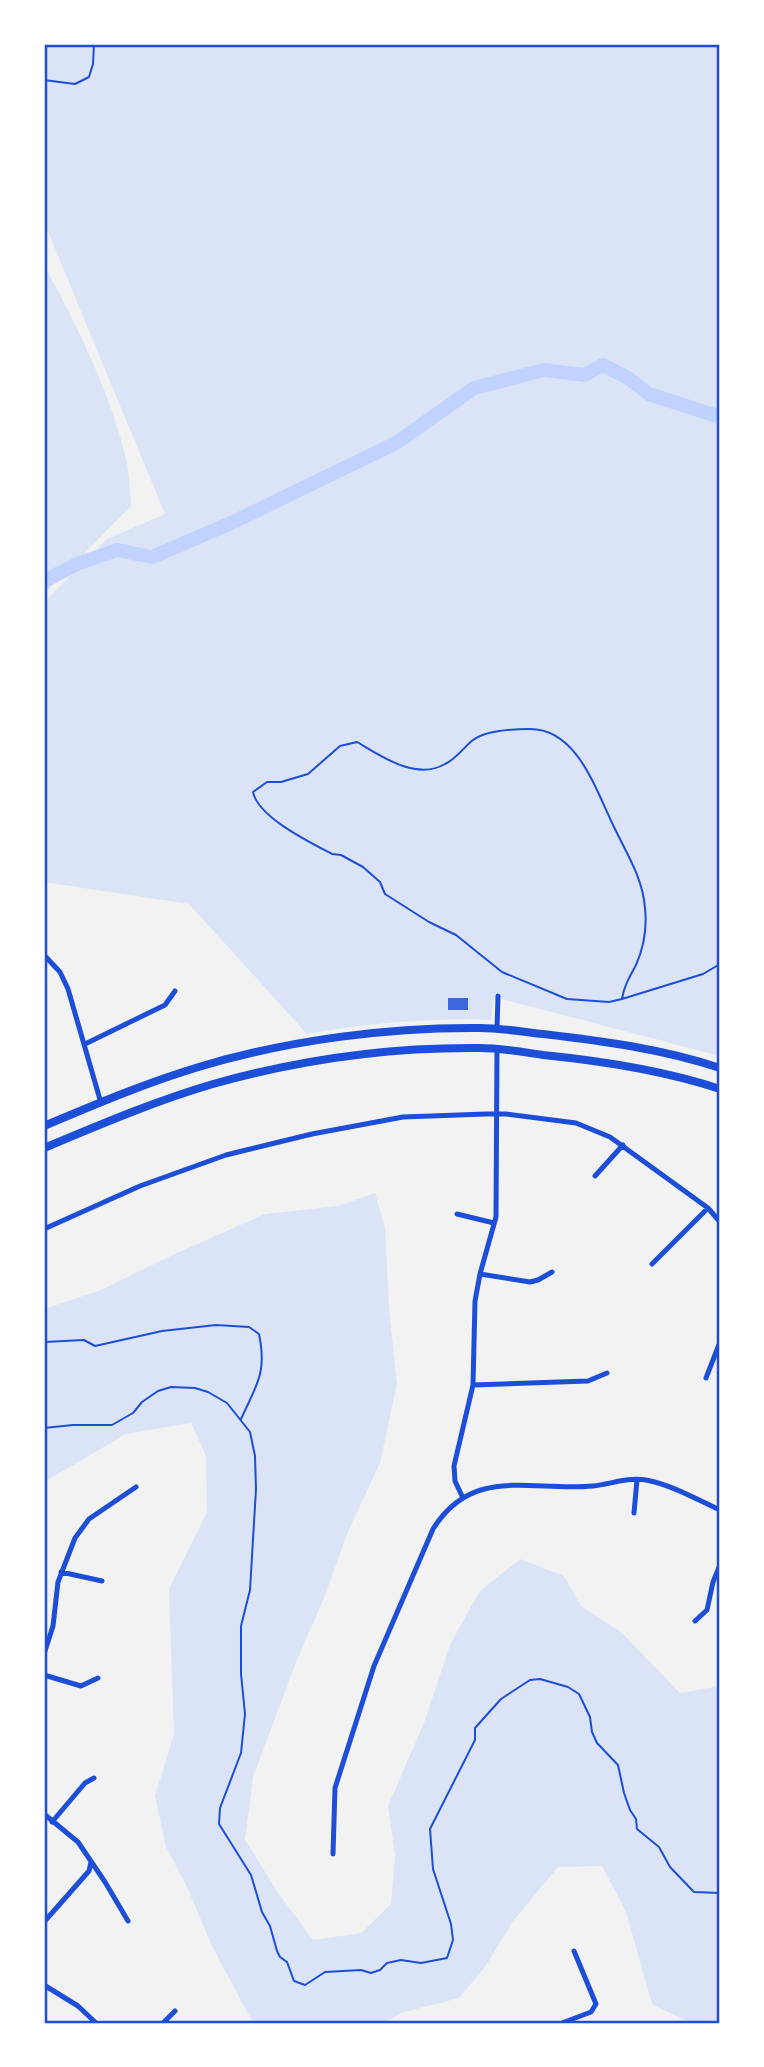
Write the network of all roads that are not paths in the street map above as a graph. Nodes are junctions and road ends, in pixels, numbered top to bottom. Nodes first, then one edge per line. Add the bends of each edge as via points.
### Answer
1 (44, 955) edge
2 (175, 991) dead end
3 (498, 996) dead end
4 (497, 1029) junction
5 (85, 1044) junction
6 (497, 1049) junction
7 (720, 1068) edge
8 (720, 1089) edge
9 (101, 1102) junction
10 (496, 1114) junction
11 (44, 1126) edge
12 (623, 1145) junction
13 (44, 1148) edge
14 (595, 1176) dead end
15 (708, 1208) junction
16 (457, 1214) dead end
17 (720, 1222) edge
18 (494, 1223) junction
19 (44, 1229) edge
20 (652, 1264) dead end
21 (552, 1272) dead end
22 (480, 1275) junction
23 (720, 1342) edge
24 (607, 1373) dead end
25 (706, 1378) dead end
26 (473, 1385) junction
27 (637, 1480) junction
28 (136, 1486) dead end
29 (462, 1496) junction
30 (720, 1510) edge
31 (634, 1513) dead end
32 (720, 1565) edge
33 (61, 1572) junction
34 (102, 1581) dead end
35 (695, 1621) dead end
36 (44, 1654) edge
37 (44, 1675) edge
38 (98, 1678) dead end
39 (94, 1778) dead end
40 (44, 1814) edge
41 (52, 1822) junction
42 (333, 1854) dead end
43 (89, 1859) junction
44 (128, 1921) dead end
45 (44, 1922) edge
46 (574, 1951) dead end
47 (44, 1985) edge
48 (175, 2011) dead end
49 (96, 2023) edge
50 (163, 2023) edge
51 (562, 2023) edge

1 - 5 street via 68,989
2 - 5 street via 165,1005
3 - 4 street
4 - 7 main road via 592,1040 677,1055
4 - 9 main road via 356,1035 276,1048 203,1066
5 - 9 street
6 - 8 main road via 586,1059
6 - 10 street
6 - 13 main road via 422,1050 281,1068 212,1084
9 - 11 main road
10 - 12 street via 576,1124
10 - 18 street
10 - 19 street via 403,1117 226,1155
12 - 14 street
12 - 15 street
15 - 17 street
15 - 20 street
16 - 18 street
18 - 22 street
21 - 22 street via 530,1282
22 - 26 street
23 - 25 street
24 - 26 street via 588,1381
26 - 29 street via 454,1466
27 - 29 street via 594,1486 495,1486
27 - 30 street via 670,1486
27 - 31 street
28 - 33 street via 89,1518
29 - 42 street via 433,1529 374,1666 335,1788
32 - 35 street via 706,1610
33 - 34 street
33 - 36 street
37 - 38 street via 81,1686
39 - 41 street
40 - 41 street
41 - 43 street via 78,1842
43 - 44 street
43 - 45 street via 89,1871
46 - 51 street via 596,2004 591,2012
47 - 49 street
48 - 50 street

